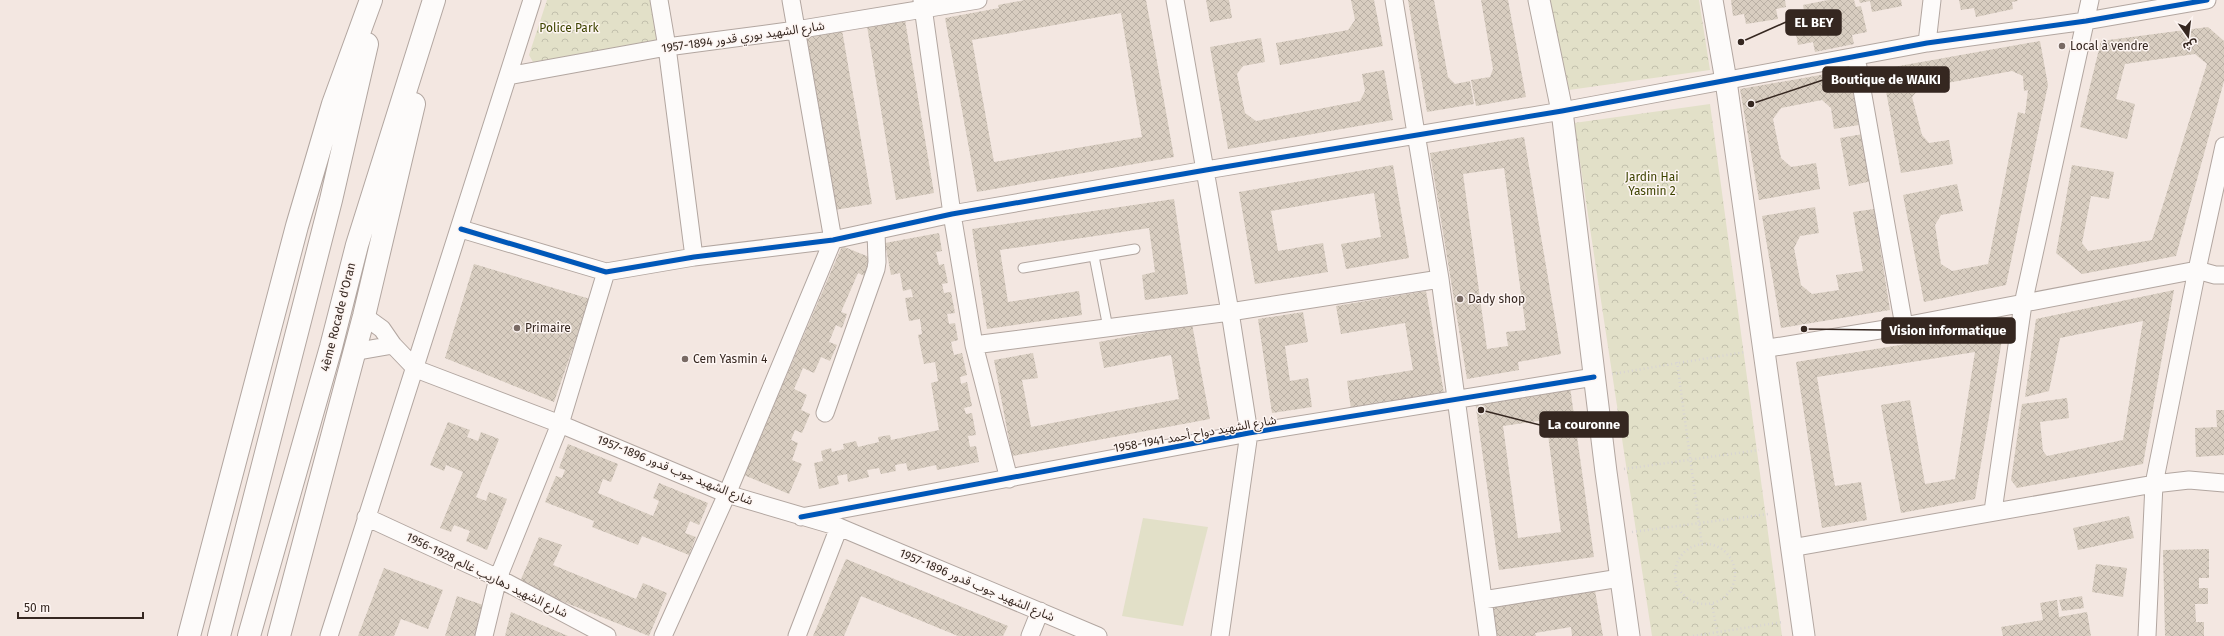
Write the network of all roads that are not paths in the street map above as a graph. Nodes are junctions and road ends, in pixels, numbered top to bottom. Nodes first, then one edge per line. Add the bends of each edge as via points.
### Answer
1 (371, 0) edge
2 (377, 0) edge
3 (434, 0) edge
4 (438, 0) edge
5 (532, 0) edge
6 (659, 0) edge
7 (791, 0) edge
8 (978, 0) edge
9 (1175, 0) edge
10 (1394, 0) edge
11 (1539, 0) edge
12 (1712, 0) edge
13 (1932, 0) edge
14 (2090, 0) edge
15 (2206, 0) edge
16 (923, 5) edge
17 (2086, 21) junction
18 (796, 30) junction
19 (1927, 43) junction
20 (667, 47) junction
21 (1856, 56) junction
22 (508, 76) junction
23 (1726, 81) junction
24 (1562, 111) junction
25 (1416, 135) junction
26 (2224, 146) edge
27 (1206, 170) junction
28 (952, 214) junction
29 (461, 228) junction
30 (876, 231) junction
31 (832, 240) junction
32 (1136, 249) dead end
33 (1094, 256) junction
34 (694, 257) junction
35 (1023, 268) dead end
36 (2197, 270) junction
37 (606, 272) junction
38 (2224, 275) edge
39 (1440, 279) junction
40 (2023, 304) junction
41 (1230, 312) junction
42 (364, 316) junction
43 (1904, 326) junction
44 (1108, 328) junction
45 (393, 345) junction
46 (974, 345) junction
47 (1763, 349) junction
48 (354, 352) junction
49 (416, 369) junction
50 (1594, 377) junction
51 (1457, 401) junction
52 (825, 413) dead end
53 (560, 424) junction
54 (1249, 433) junction
55 (1009, 479) junction
56 (2224, 483) edge
57 (2154, 484) junction
58 (727, 494) junction
59 (1993, 511) junction
60 (366, 517) junction
61 (801, 517) junction
62 (839, 527) junction
63 (1792, 548) junction
64 (498, 578) junction
65 (1620, 578) junction
66 (1483, 600) junction
67 (1040, 612) junction
68 (1803, 627) edge
69 (189, 636) edge
70 (219, 636) edge
71 (250, 636) edge
72 (279, 636) edge
73 (329, 636) edge
74 (484, 636) edge
75 (608, 636) edge
76 (663, 636) edge
77 (797, 636) edge
78 (1030, 636) edge
79 (1098, 636) edge
80 (1220, 636) edge
81 (1488, 636) edge
82 (1629, 636) edge
83 (2147, 636) edge

1 - 69 highway via 332,104 297,226
2 - 70 highway via 331,200
3 - 71 highway, 4ème Rocade d'Oran via 357,244 332,347
4 - 42 highway
5 - 22 street
6 - 20 street
7 - 18 street
8 - 16 street, شارع الشهيد بوري قدور 1894-1957
9 - 27 street
10 - 25 street
11 - 24 street
12 - 23 street
13 - 19 street
14 - 17 street
15 - 17 street
16 - 18 street, شارع الشهيد بوري قدور 1894-1957
16 - 28 street
17 - 19 street
17 - 40 street
18 - 20 street, شارع الشهيد بوري قدور 1894-1957
18 - 31 street
19 - 21 street
20 - 22 street, شارع الشهيد بوري قدور 1894-1957
20 - 34 street
21 - 23 street
21 - 43 street
22 - 29 street
23 - 24 street
23 - 47 street
24 - 25 street
24 - 50 street
25 - 27 street
25 - 39 street
26 - 36 street
27 - 28 street
27 - 41 street
28 - 30 street
28 - 46 street
29 - 37 street
29 - 49 street
30 - 31 street
30 - 52 street via 876,269
31 - 34 street
31 - 58 street
32 - 33 lane
33 - 35 lane
33 - 44 lane
34 - 37 street
36 - 38 street via 2216,276
36 - 40 street
36 - 57 street
37 - 53 street
39 - 41 street
39 - 51 street
40 - 43 street
40 - 59 street
41 - 44 street
41 - 54 street
42 - 45 street, شارع الشهيد جوب قدور 1896-1957 via 382,329
42 - 48 highway
43 - 47 street
44 - 46 street
45 - 48 street
45 - 49 street, شارع الشهيد جوب قدور 1896-1957
46 - 55 street
47 - 63 street
48 - 72 highway
49 - 53 street, شارع الشهيد جوب قدور 1896-1957
49 - 60 street
50 - 51 street, شارع الشهيد دواح أحمد 1941-1958
50 - 65 street
51 - 54 street, شارع الشهيد دواح أحمد 1941-1958
51 - 66 street
53 - 58 street, شارع الشهيد جوب قدور 1896-1957
53 - 64 street
54 - 55 street, شارع الشهيد دواح أحمد 1941-1958
54 - 80 street
55 - 61 street, شارع الشهيد دواح أحمد 1941-1958
56 - 57 street via 2189,480
57 - 59 street
57 - 83 street
58 - 61 street, شارع الشهيد جوب قدور 1896-1957
58 - 76 street
59 - 63 street
60 - 64 street, شارع الشهيد دهاريب غالم 1928-1956
60 - 73 street
61 - 62 street, شارع الشهيد جوب قدور 1896-1957
62 - 67 street, شارع الشهيد جوب قدور 1896-1957
62 - 77 street
63 - 68 street
64 - 74 street
64 - 75 street, شارع الشهيد دهاريب غالم 1928-1956
65 - 66 street
65 - 82 street
66 - 81 street
67 - 78 street
67 - 79 street, شارع الشهيد جوب قدور 1896-1957

